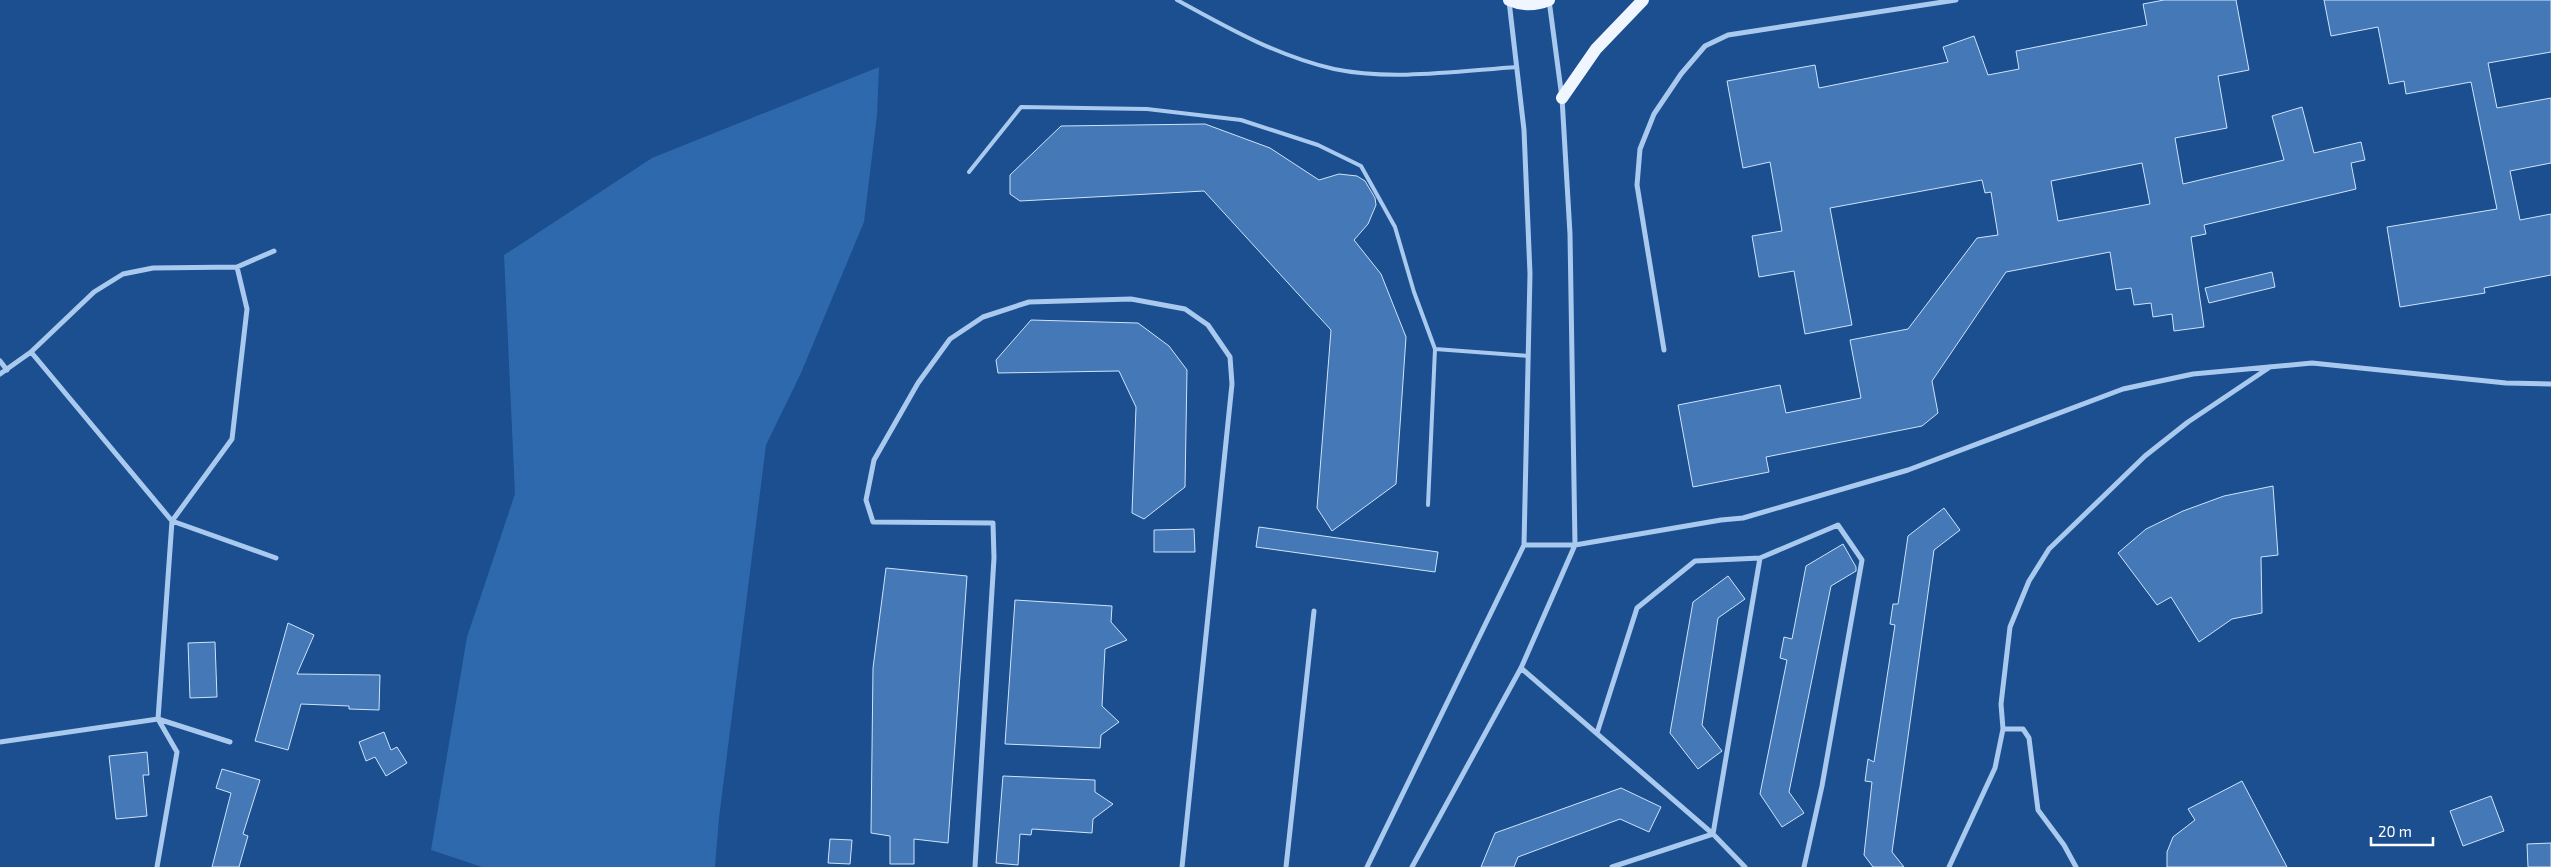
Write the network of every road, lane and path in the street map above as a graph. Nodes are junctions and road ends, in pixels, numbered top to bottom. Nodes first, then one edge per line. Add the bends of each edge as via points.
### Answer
1 (1177, 0) edge
2 (1509, 0) edge
3 (1549, 0) edge
4 (1643, 0) edge
5 (1956, 0) edge
6 (1517, 67) junction
7 (1562, 98) junction
8 (969, 172) dead end
9 (274, 250) dead end
10 (237, 267) junction
11 (1435, 349) junction
12 (1664, 350) dead end
13 (31, 352) junction
14 (1528, 356) junction
15 (0, 361) edge
16 (2272, 366) junction
17 (7, 370) junction
18 (0, 374) edge
19 (2551, 384) edge
20 (1428, 505) dead end
21 (172, 521) junction
22 (1575, 544) junction
23 (1524, 545) junction
24 (276, 558) dead end
25 (1760, 558) junction
26 (1314, 611) dead end
27 (1521, 668) junction
28 (158, 719) junction
29 (2004, 729) junction
30 (1598, 733) junction
31 (0, 742) edge
32 (230, 742) dead end
33 (1713, 834) junction
34 (157, 867) edge
35 (975, 867) edge
36 (1182, 867) edge
37 (1286, 867) edge
38 (1367, 867) edge
39 (1412, 867) edge
40 (1612, 867) edge
41 (1745, 867) edge
42 (1804, 867) edge
43 (1949, 867) edge
44 (2076, 867) edge

1 - 6 lane via 1244,38 1285,55 1335,69 1376,74
2 - 3 main road via 1522,5 1536,5
2 - 6 street
3 - 7 street
4 - 7 main road via 1596,49
5 - 12 street via 1728,35 1705,46 1681,74 1654,114 1640,149 1638,176
6 - 14 street via 1524,130 1530,274
7 - 22 street via 1570,234
8 - 11 lane via 1021,107 1147,110 1240,120 1318,145 1361,166 1394,227
9 - 10 street
10 - 13 street via 153,268 122,274 94,292
10 - 21 street via 247,309 232,438
11 - 14 lane
11 - 20 lane
13 - 17 street
13 - 21 street
14 - 23 street
15 - 17 street
16 - 19 street via 2312,363 2506,383
16 - 22 street via 2192,374 2123,389 1908,470 1743,518
16 - 29 street via 2188,422 2145,456 2049,549 2029,581 2010,627 2001,704
17 - 18 street
21 - 24 street
21 - 28 street
22 - 23 street
22 - 27 street
23 - 38 street
25 - 30 street via 1695,561 1637,608
25 - 33 street
25 - 42 street via 1838,525 1862,560 1822,786
26 - 37 street
27 - 30 street
27 - 39 street
28 - 31 street
28 - 32 street
28 - 34 street via 177,752
29 - 43 street via 1995,768
29 - 44 street via 2023,730 2029,738 2038,810
30 - 33 street
33 - 40 street
33 - 41 street
35 - 36 street via 994,558 993,523 872,522 866,500 874,460 918,383 950,339 984,317 1029,302 1131,299 1185,309 1208,325 1230,357 1232,375

